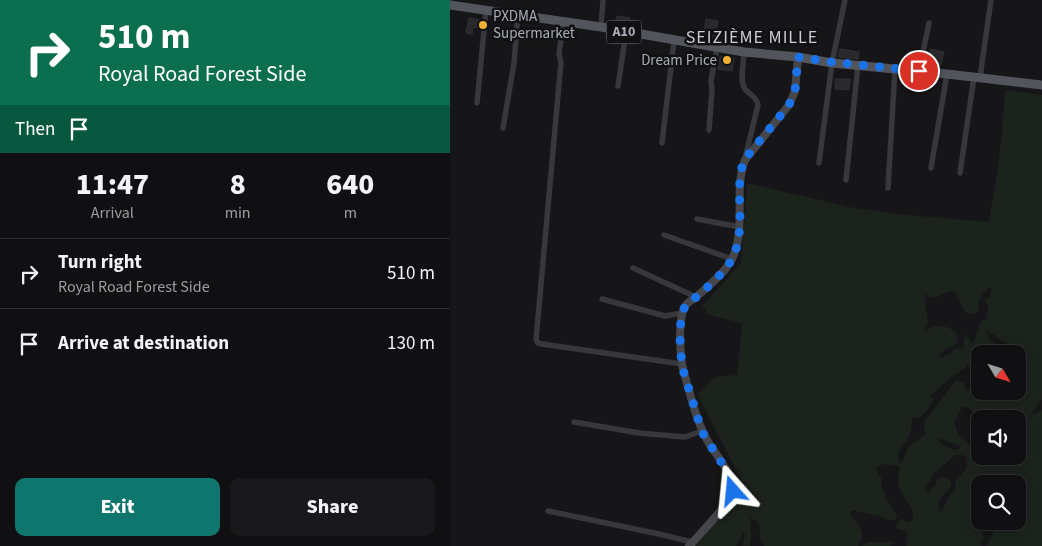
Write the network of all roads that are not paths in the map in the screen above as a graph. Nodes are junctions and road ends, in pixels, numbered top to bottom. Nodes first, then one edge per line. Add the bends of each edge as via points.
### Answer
1 (604, 0) edge
2 (845, 0) edge
3 (991, 0) edge
4 (452, 3) edge
5 (486, 10) junction
6 (518, 14) junction
7 (563, 22) junction
8 (929, 23) dead end
9 (601, 27) junction
10 (626, 32) junction
11 (674, 41) junction
12 (717, 48) junction
13 (744, 52) junction
14 (798, 57) junction
15 (832, 62) junction
16 (858, 65) junction
17 (895, 69) junction
18 (919, 71) junction
19 (947, 74) junction
20 (977, 77) junction
21 (1042, 85) edge
22 (618, 86) dead end
23 (477, 103) dead end
24 (503, 128) dead end
25 (709, 130) dead end
26 (662, 144) dead end
27 (744, 160) junction
28 (819, 163) dead end
29 (931, 168) dead end
30 (960, 173) dead end
31 (846, 180) dead end
32 (888, 188) dead end
33 (696, 220) dead end
34 (740, 227) junction
35 (664, 235) dead end
36 (732, 259) junction
37 (633, 268) dead end
38 (696, 297) junction
39 (602, 299) dead end
40 (682, 313) junction
41 (682, 364) junction
42 (574, 422) dead end
43 (702, 432) junction
44 (548, 511) dead end
45 (690, 544) edge

1 - 9 street
2 - 15 street
3 - 20 street
4 - 5 main road, A10
5 - 6 main road, A10
5 - 23 street
6 - 7 main road, A10
6 - 24 street
7 - 9 main road, A10
7 - 41 street via 536,340 542,344
8 - 18 street
9 - 10 main road, A10
10 - 11 main road, A10
10 - 22 street
11 - 12 main road, A10
11 - 26 street
12 - 13 main road, A10
12 - 25 street via 711,82
13 - 14 main road, A10
13 - 27 street via 742,79 745,89 758,105
14 - 15 main road, A10
14 - 27 main road via 795,91 789,105
15 - 16 main road, A10
15 - 28 street
16 - 17 main road, A10
16 - 31 street
17 - 18 main road, A10
17 - 32 street
18 - 19 main road, A10
19 - 20 main road, A10
19 - 29 street
20 - 21 main road, A10
20 - 30 street
27 - 34 main road
33 - 34 street
34 - 36 main road
35 - 36 street
36 - 38 main road
37 - 38 street
38 - 40 main road
39 - 40 street via 665,316
40 - 41 main road
41 - 43 main road
42 - 43 street via 685,437
43 - 45 main road via 732,481 733,491
44 - 45 street via 660,534

